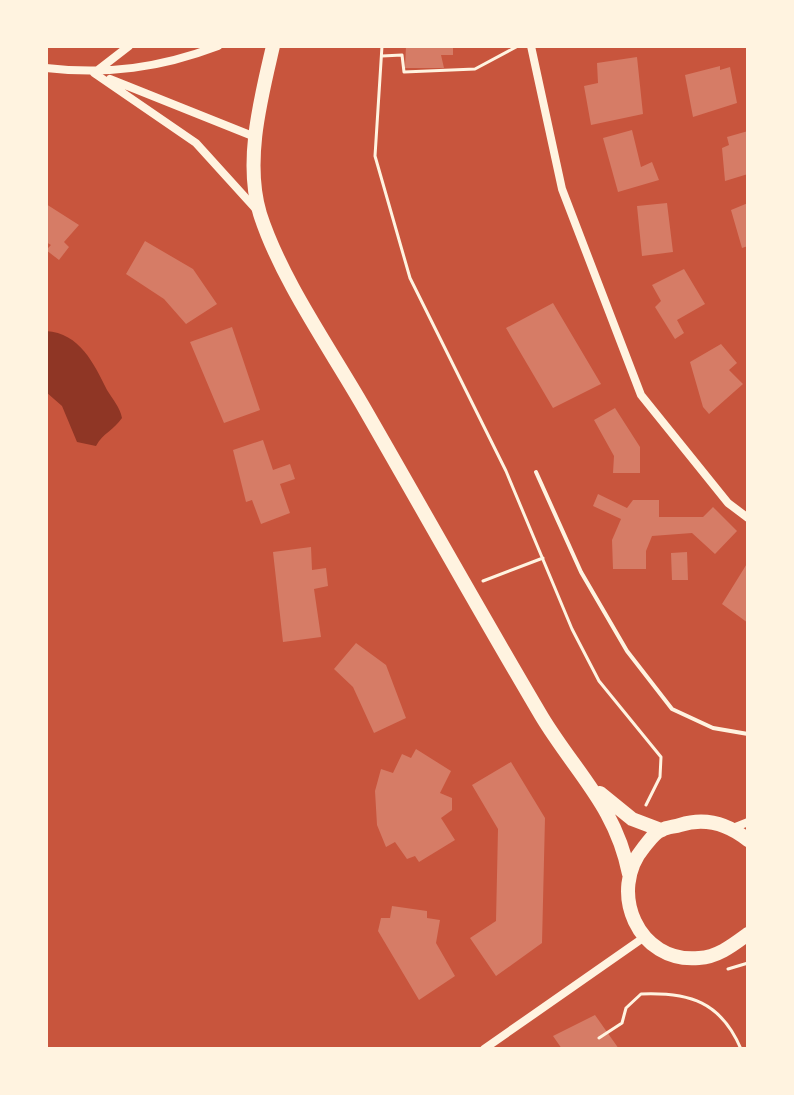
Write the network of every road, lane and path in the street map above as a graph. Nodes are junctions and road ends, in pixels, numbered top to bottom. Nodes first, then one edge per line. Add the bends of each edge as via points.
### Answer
1 (129, 46) edge
2 (218, 46) edge
3 (273, 46) edge
4 (382, 46) edge
5 (518, 46) edge
6 (531, 46) edge
7 (381, 56) junction
8 (46, 68) edge
9 (94, 73) junction
10 (255, 137) junction
11 (260, 213) junction
12 (536, 472) dead end
13 (748, 518) edge
14 (543, 558) junction
15 (482, 582) dead end
16 (748, 734) edge
17 (592, 787) junction
18 (632, 819) junction
19 (748, 822) edge
20 (733, 828) junction
21 (661, 830) junction
22 (748, 840) edge
23 (629, 874) junction
24 (748, 935) edge
25 (643, 938) junction
26 (748, 963) edge
27 (743, 966) junction
28 (720, 970) dead end
29 (748, 970) edge
30 (599, 1038) dead end
31 (484, 1049) edge
32 (741, 1049) edge

1 - 9 street
2 - 9 street via 178,61
3 - 10 main road
4 - 7 path
5 - 7 path via 475,69 404,72 402,55
6 - 13 street via 562,189 641,395 728,503
7 - 14 path via 375,156 410,278
8 - 9 street
9 - 10 street
9 - 11 street via 196,143
10 - 11 main road
11 - 17 main road via 313,320 465,587 559,745
12 - 16 lane via 581,572 627,651 672,709 713,728
14 - 15 path
14 - 18 path via 599,681 661,757 660,777 644,809
17 - 18 main road
17 - 23 main road via 622,841
18 - 21 main road
19 - 20 street
20 - 21 main road via 698,822
20 - 22 main road
21 - 23 main road via 639,853
23 - 25 main road via 632,918
24 - 25 main road via 721,953 699,958 678,957
25 - 31 street
26 - 27 path
27 - 28 path
27 - 29 path
30 - 32 path via 622,1023 626,1008 641,994 662,993 709,1005 730,1023

